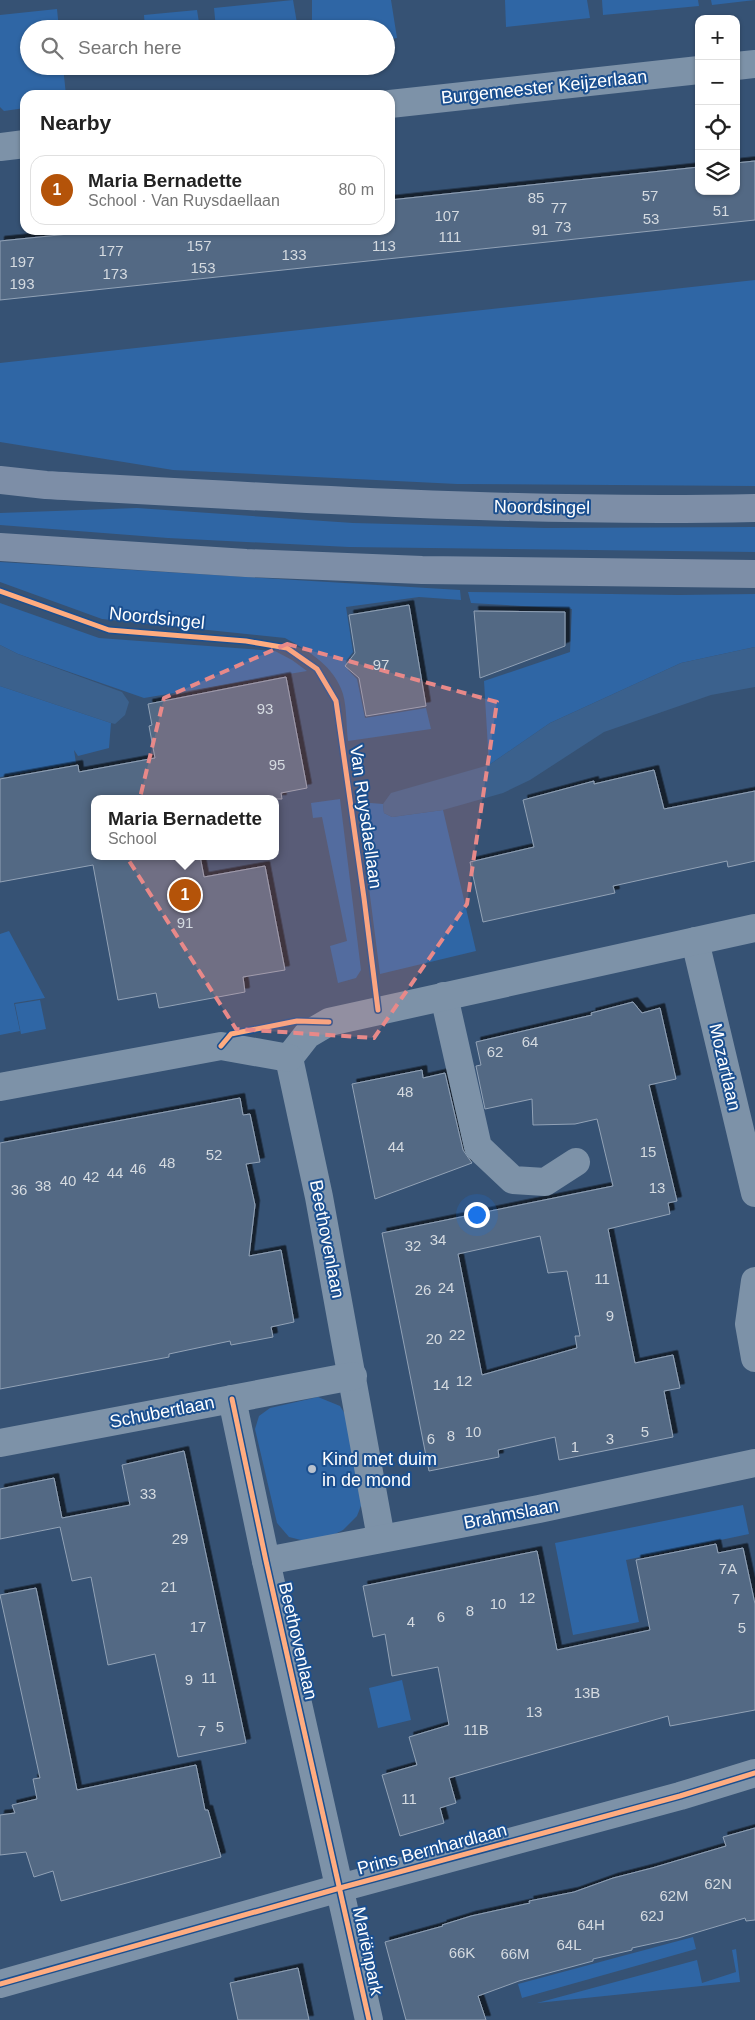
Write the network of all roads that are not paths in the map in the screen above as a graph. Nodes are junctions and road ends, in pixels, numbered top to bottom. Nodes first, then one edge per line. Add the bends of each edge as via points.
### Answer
1 (755, 64) edge
2 (740, 66) edge
3 (695, 70) edge
4 (395, 103) edge
5 (20, 145) edge
6 (0, 147) edge
7 (0, 480) edge
8 (755, 508) edge
9 (0, 547) edge
10 (755, 574) edge
11 (755, 928) edge
12 (695, 941) junction
13 (444, 996) junction
14 (289, 1058) junction
15 (0, 1087) edge
16 (576, 1162) dead end
17 (755, 1193) edge
18 (755, 1281) edge
19 (755, 1285) edge
20 (755, 1358) edge
21 (353, 1376) junction
22 (232, 1399) junction
23 (0, 1443) edge
24 (755, 1463) edge
25 (381, 1538) junction
26 (266, 1561) junction
27 (755, 1773) edge
28 (340, 1888) junction
29 (0, 1984) edge
30 (369, 2020) edge

1 - 2 street
3 - 4 street, Burgemeester Keijzerlaan
5 - 6 street
7 - 8 main road, Noordsingel via 364,502 679,510
9 - 10 main road via 246,563 422,570
11 - 12 street
12 - 13 street
12 - 17 street, Mozartlaan
13 - 14 street via 329,1022 307,1035
13 - 16 street via 478,1146 513,1180 545,1182
14 - 15 street via 221,1046
14 - 21 street, Beethovenlaan
18 - 19 street
19 - 20 street via 749,1324
21 - 22 street, Schubertlaan
21 - 25 street, Beethovenlaan
22 - 23 street, Schubertlaan
22 - 26 street, Beethovenlaan
24 - 25 street, Brahmslaan via 539,1509
25 - 26 street, Brahmslaan
26 - 28 street, Beethovenlaan
27 - 28 street, Prins Bernhardlaan
28 - 29 street, Prins Bernhardlaan
28 - 30 street, Mariënpark

